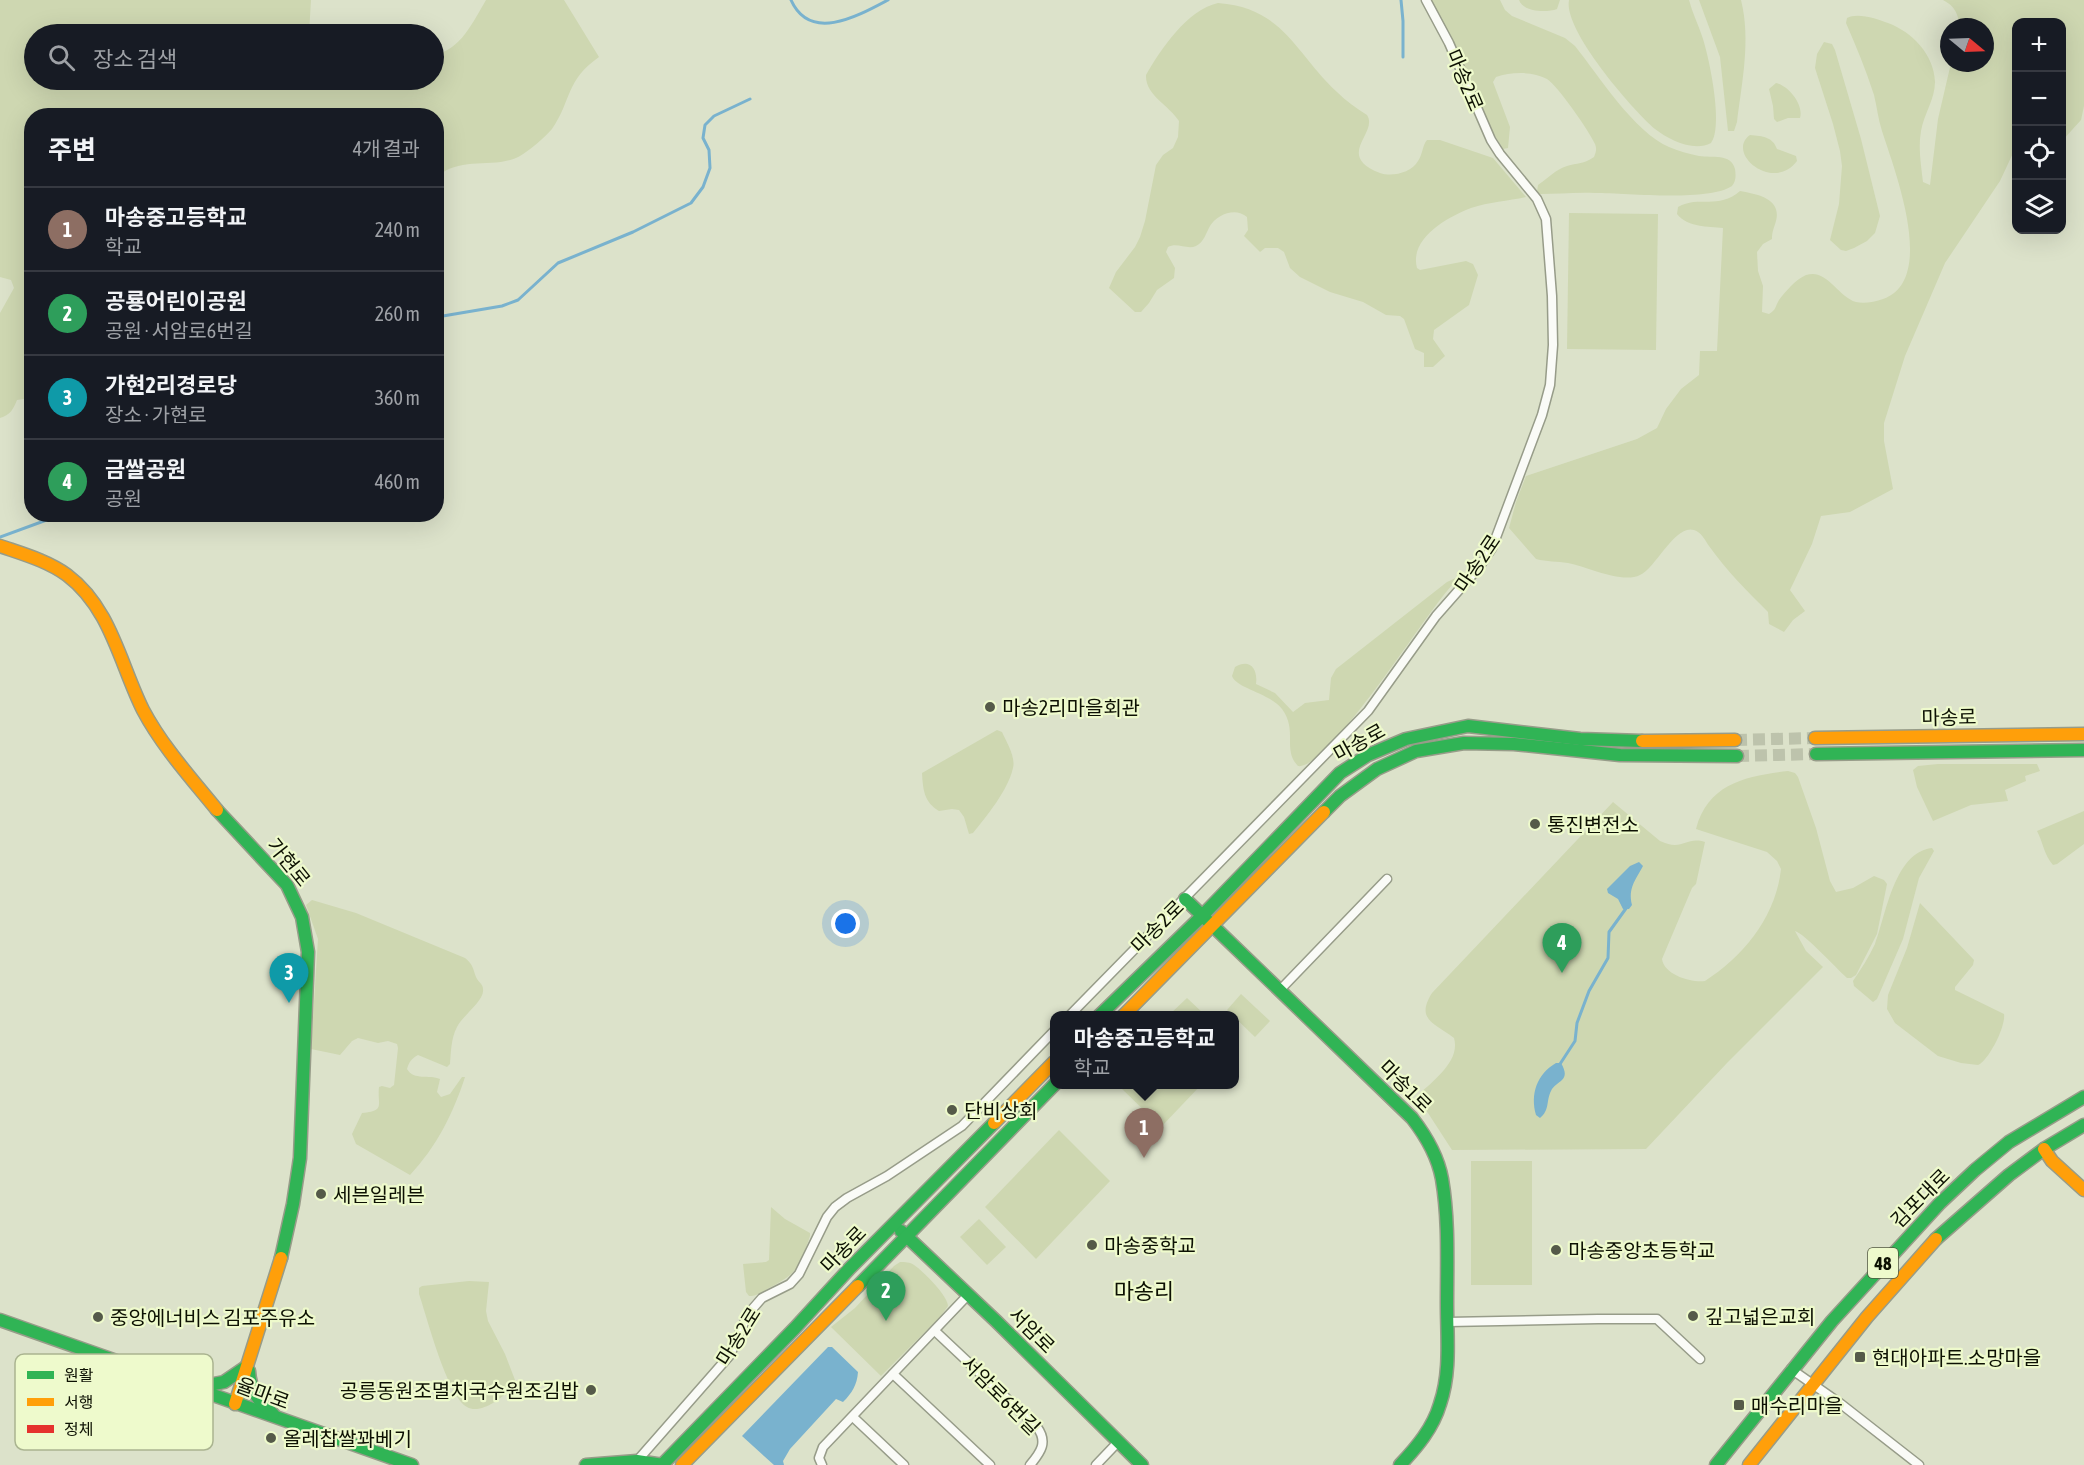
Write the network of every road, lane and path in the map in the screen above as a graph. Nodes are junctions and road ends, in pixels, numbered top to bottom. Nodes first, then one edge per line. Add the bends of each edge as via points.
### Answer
1 (1426, 0) edge
2 (0, 546) edge
3 (2084, 734) edge
4 (1815, 738) tunnel mouth
5 (1735, 740) tunnel mouth
6 (2084, 750) edge
7 (1816, 754) tunnel mouth
8 (1737, 756) tunnel mouth
9 (1387, 879) dead end
10 (1185, 899) junction
11 (1202, 916) junction
12 (1211, 926) junction
13 (1279, 991) junction
14 (1074, 1011) edge
15 (1104, 1011) edge
16 (1128, 1011) edge
17 (1050, 1035) edge
18 (1050, 1066) edge
19 (1050, 1089) edge
20 (2084, 1097) edge
21 (2084, 1125) edge
22 (2044, 1149) junction
23 (2084, 1190) edge
24 (893, 1224) junction
25 (906, 1236) junction
26 (967, 1296) junction
27 (0, 1320) edge
28 (1448, 1322) junction
29 (935, 1331) junction
30 (95, 1354) edge
31 (1700, 1359) dead end
32 (249, 1364) junction
33 (1791, 1369) junction
34 (893, 1374) junction
35 (1812, 1384) junction
36 (213, 1385) edge
37 (213, 1396) edge
38 (235, 1404) junction
39 (853, 1417) junction
40 (281, 1420) junction
41 (1118, 1442) junction
42 (637, 1461) junction
43 (412, 1465) edge
44 (586, 1465) edge
45 (662, 1465) edge
46 (682, 1465) edge
47 (822, 1465) edge
48 (904, 1465) edge
49 (990, 1465) edge
50 (1030, 1465) edge
51 (1096, 1465) edge
52 (1142, 1465) edge
53 (1400, 1465) edge
54 (1716, 1465) edge
55 (1749, 1465) edge
56 (1918, 1465) edge

1 - 10 street, 마송2로 via 1491,140 1537,199 1546,219 1553,345 1550,385 1542,415 1501,528 1480,566 1436,616 1368,711
2 - 32 street, 가현로 via 41,560 68,575 90,597 155,728 200,789 287,885 305,924 308,952 300,1158 280,1263
3 - 4 street, 마송로
5 - 11 street, 마송로 via 1580,739 1468,726 1406,739 1368,755 1340,773
6 - 7 street, 마송로
8 - 12 street, 마송로 via 1620,755 1464,742 1416,751 1377,769 1340,796
9 - 13 street
10 - 11 street, 마송1로
10 - 14 street, 마송2로
11 - 12 street, 마송1로
11 - 15 street, 마송로
12 - 13 street, 마송1로
12 - 16 street, 마송로
13 - 28 street, 마송1로 via 1412,1118 1434,1153 1446,1213
17 - 42 street, 마송2로 via 962,1126 835,1207 799,1274 790,1284 762,1298 748,1314 730,1355
18 - 24 street, 마송로
19 - 25 street, 마송로
20 - 33 street, 김포대로 / 48 via 2023,1132 1968,1177 1849,1299
21 - 22 street, 김포대로 / 48
22 - 23 street
22 - 35 street, 김포대로 / 48 via 1941,1234
24 - 25 street, 서암로
24 - 45 street, 마송로
25 - 26 street, 서암로
25 - 46 street, 마송로
26 - 29 street
26 - 41 street, 서암로
27 - 30 street, 율마로
28 - 31 street via 1658,1319
28 - 53 street, 마송1로 via 1447,1376 1438,1412 1420,1444
29 - 34 street
29 - 50 street, 서암로6번길 via 1043,1435 1044,1444
32 - 36 street via 237,1376
32 - 38 street, 가현로
32 - 40 street via 253,1393
33 - 35 street
33 - 54 street, 김포대로 / 48
34 - 39 street
34 - 49 street
35 - 55 street, 김포대로 / 48
35 - 56 street
37 - 38 street, 율마로
38 - 40 street, 율마로
39 - 47 street via 823,1447 819,1458
39 - 48 street
40 - 43 street, 율마로
41 - 51 street
41 - 52 street, 서암로
42 - 44 street
42 - 45 street

